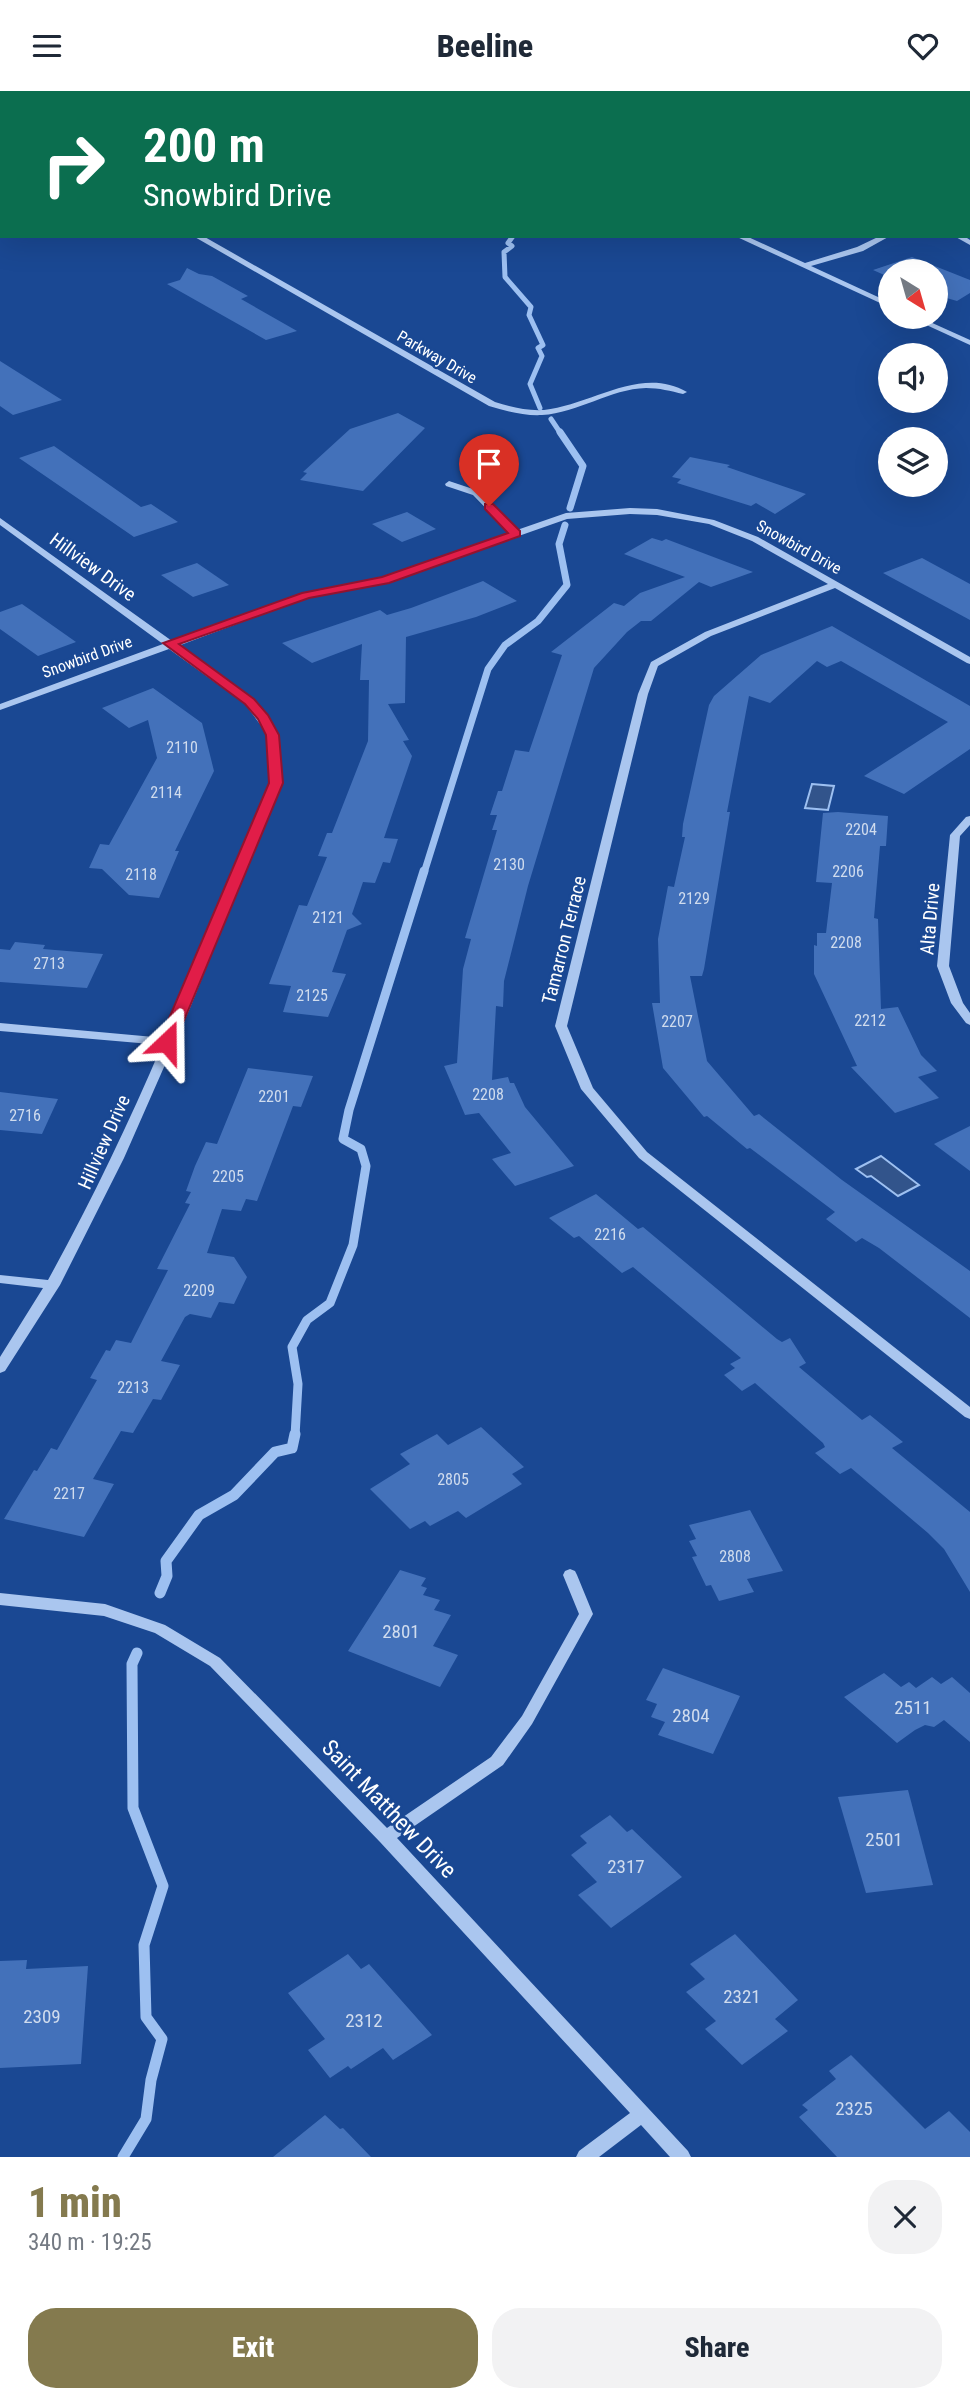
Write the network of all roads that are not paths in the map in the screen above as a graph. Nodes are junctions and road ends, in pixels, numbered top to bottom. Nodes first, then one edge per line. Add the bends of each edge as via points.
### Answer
1 (201, 238) edge
2 (743, 238) edge
3 (882, 238) edge
4 (804, 266) junction
5 (878, 300) edge
6 (939, 329) edge
7 (970, 343) edge
8 (683, 392) dead end
9 (449, 484) dead end
10 (0, 520) edge
11 (516, 534) junction
12 (835, 585) junction
13 (170, 643) junction
14 (970, 661) edge
15 (0, 706) edge
16 (970, 819) edge
17 (970, 1021) edge
18 (0, 1027) edge
19 (167, 1042) junction
20 (0, 1279) edge
21 (53, 1285) junction
22 (0, 1368) edge
23 (970, 1414) edge
24 (570, 1576) dead end
25 (0, 1599) edge
26 (386, 1837) junction
27 (642, 2114) junction
28 (585, 2157) edge
29 (682, 2157) edge

1 - 8 street, Parkway Drive via 492,404 545,412 647,383
2 - 4 street
3 - 4 street
4 - 5 street
6 - 7 street
9 - 11 street via 476,493
10 - 13 street, Hillview Drive
11 - 12 street, Snowbird Drive via 566,516 630,511 681,516 755,539
11 - 13 street, Snowbird Drive via 385,580 307,595
12 - 14 street, Snowbird Drive
12 - 23 street, Tamarron Terrace via 709,634 654,664 561,1026 587,1089 643,1155
13 - 15 street, Snowbird Drive
13 - 19 street, Hillview Drive via 249,702 263,718 273,735 276,783
16 - 17 street, Alta Drive via 955,835 943,966 957,1003
18 - 19 street
19 - 21 street, Hillview Drive via 103,1191
20 - 21 street
21 - 22 street, Hillview Drive
24 - 26 street via 586,1614 527,1720 496,1761
25 - 26 street, Saint Matthew Drive via 105,1611 160,1629 215,1662
26 - 27 street, Saint Matthew Drive
27 - 28 street
27 - 29 street, Saint Matthew Drive

